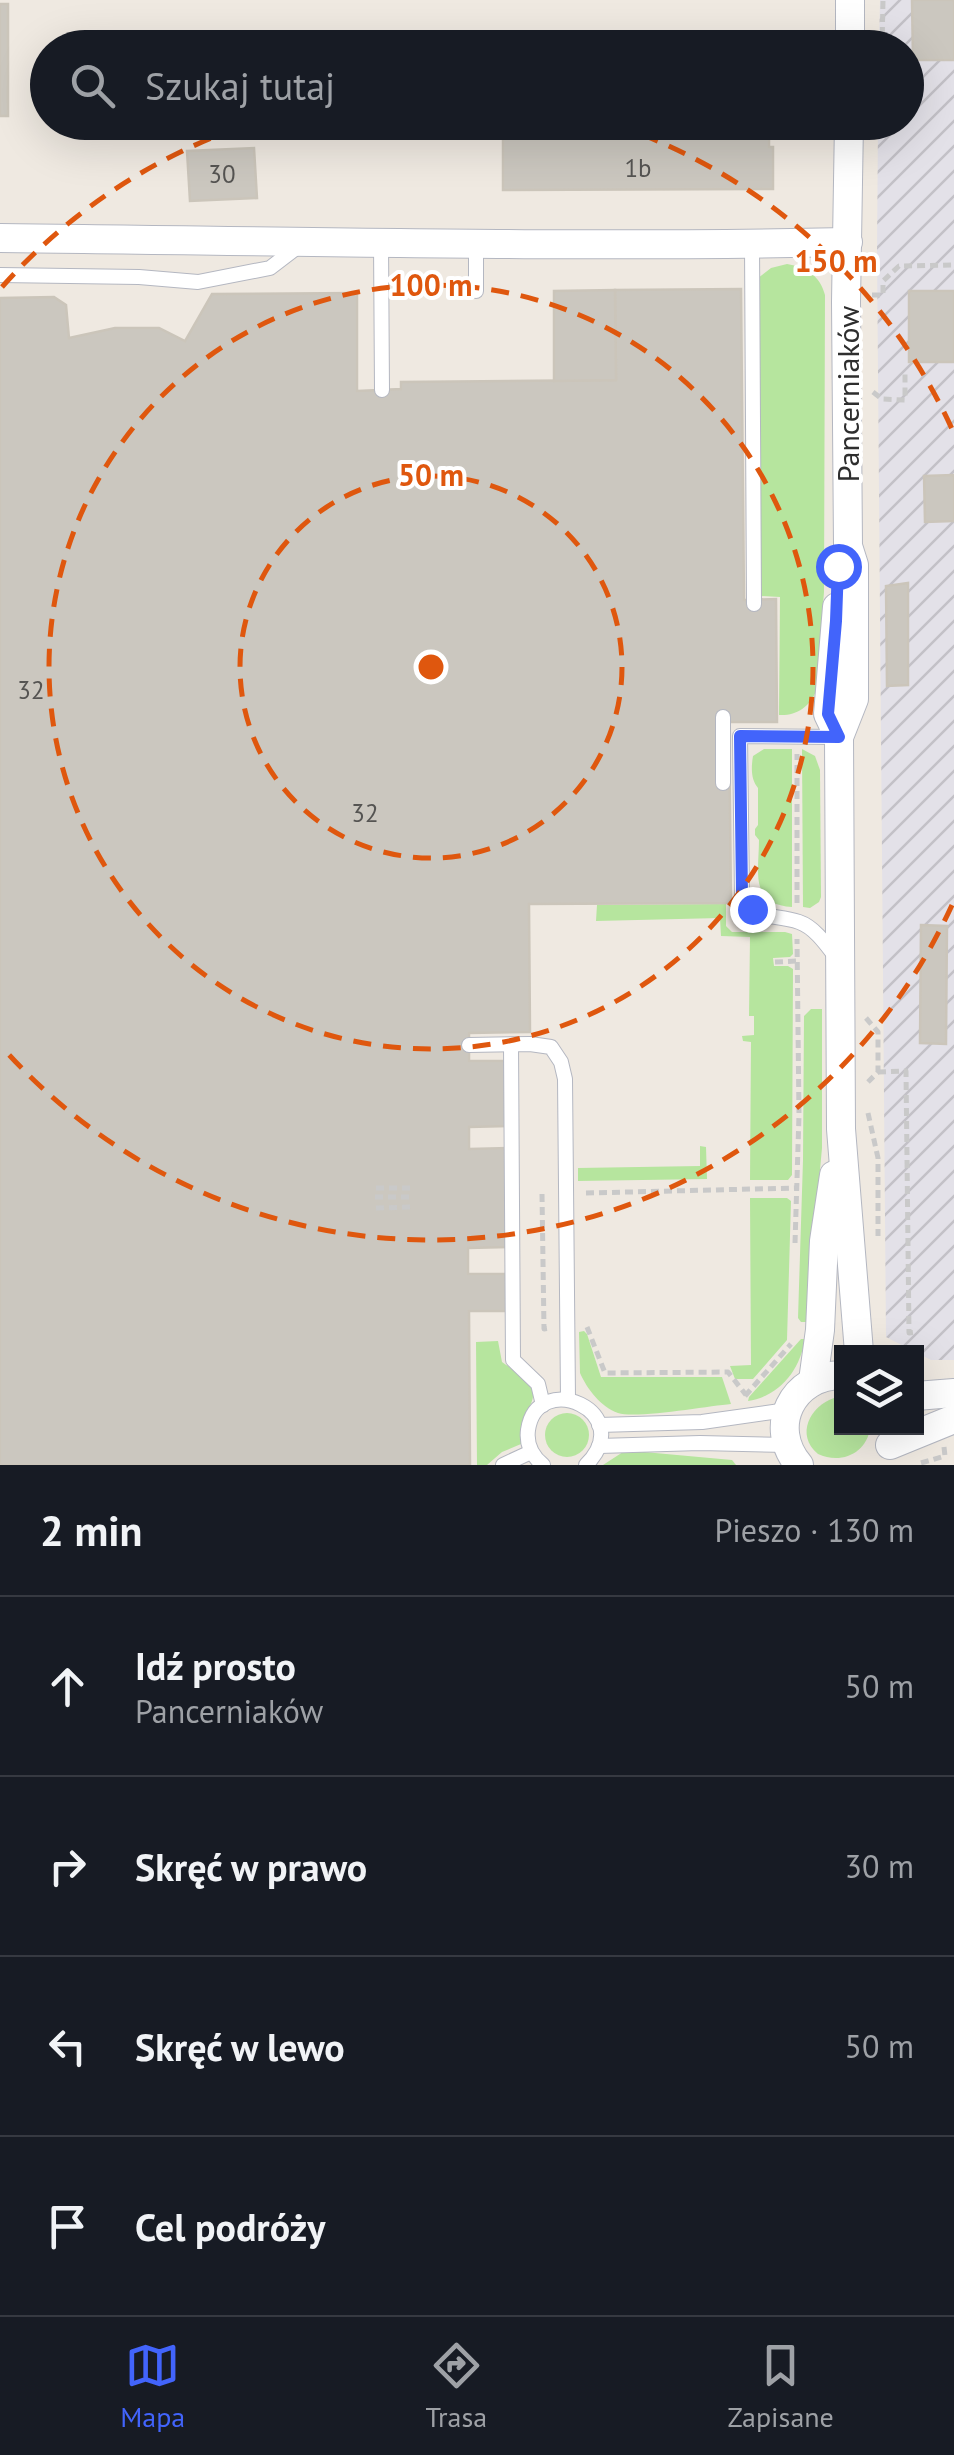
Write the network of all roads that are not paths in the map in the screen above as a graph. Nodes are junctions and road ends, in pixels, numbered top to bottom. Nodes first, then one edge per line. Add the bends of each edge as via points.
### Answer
1 (850, 0) edge
2 (850, 30) edge
3 (849, 140) edge
4 (0, 238) edge
5 (305, 241) junction
6 (381, 242) junction
7 (848, 242) junction
8 (476, 243) junction
9 (752, 244) junction
10 (0, 275) edge
11 (476, 291) dead end
12 (382, 390) dead end
13 (754, 604) dead end
14 (723, 717) dead end
15 (839, 737) junction
16 (723, 783) dead end
17 (841, 968) junction
18 (469, 1045) dead end
19 (512, 1045) junction
20 (841, 1130) junction
21 (858, 1345) edge
22 (834, 1376) edge
23 (814, 1381) junction
24 (954, 1393) edge
25 (924, 1395) edge
26 (568, 1399) junction
27 (543, 1406) junction
28 (788, 1410) junction
29 (954, 1419) edge
30 (599, 1425) junction
31 (599, 1446) junction
32 (887, 1446) edge
33 (531, 1452) junction
34 (793, 1455) edge
35 (502, 1465) edge
36 (543, 1465) edge
37 (586, 1465) edge

1 - 2 street
3 - 7 street, Pancerniaków
4 - 5 street
5 - 6 street
5 - 10 lane via 270,268 198,282
6 - 8 street
6 - 12 lane
7 - 9 street
7 - 15 street, Pancerniaków via 854,698
8 - 9 street
8 - 11 lane
9 - 13 lane
14 - 16 lane
15 - 17 street, Pancerniaków
15 - 17 lane via 740,736 742,894 758,913 806,926
17 - 20 street, Pancerniaków
18 - 19 lane
19 - 26 lane via 551,1047 566,1078
19 - 27 lane via 513,1360 538,1384
20 - 21 street, Pancerniaków
20 - 23 street, Pancerniaków via 824,1241
22 - 23 street
23 - 28 street
24 - 25 street
26 - 27 lane
26 - 30 lane via 588,1408
27 - 33 lane via 530,1422
28 - 30 lane via 702,1422
28 - 34 street via 784,1428
29 - 32 street
30 - 31 lane
31 - 34 lane via 700,1443
31 - 37 lane
33 - 35 lane
33 - 36 lane

